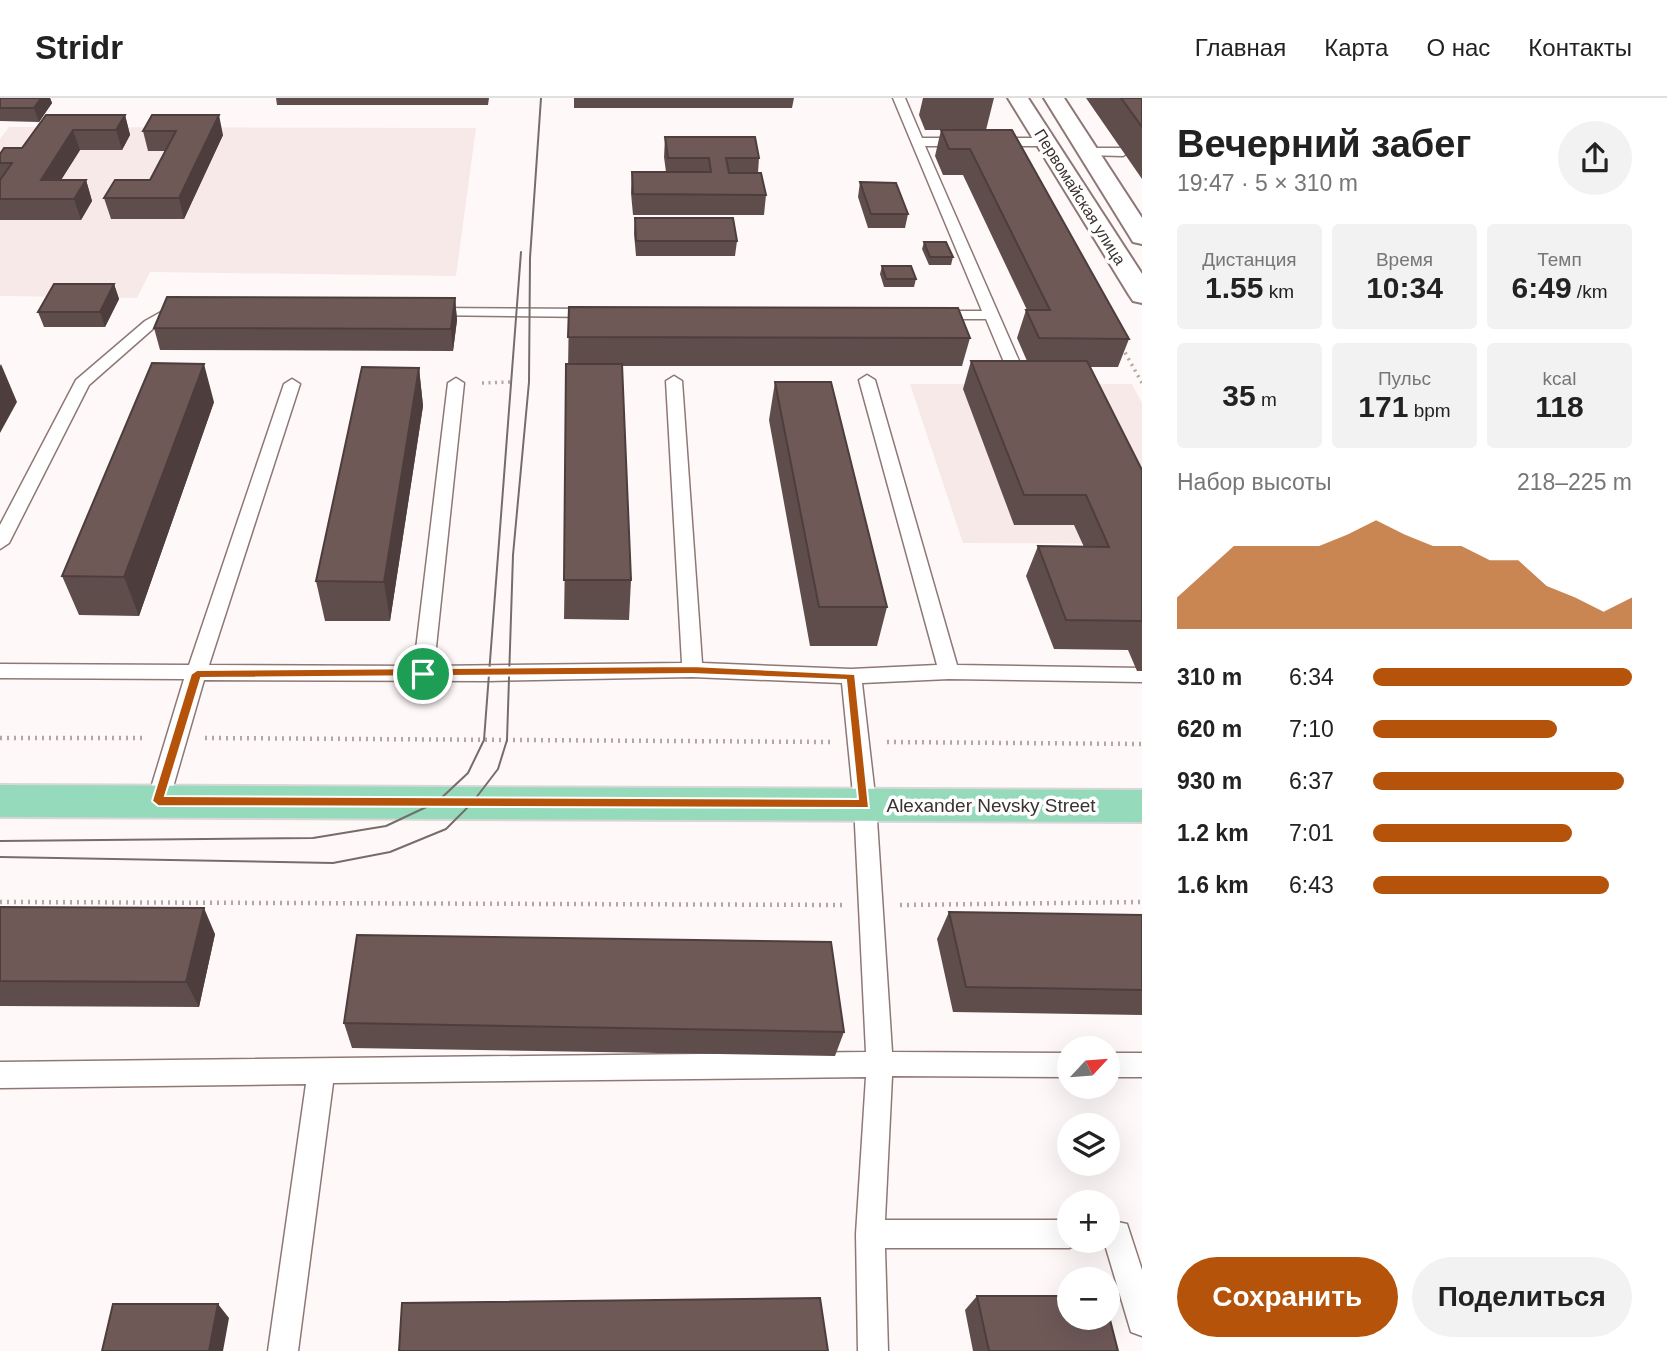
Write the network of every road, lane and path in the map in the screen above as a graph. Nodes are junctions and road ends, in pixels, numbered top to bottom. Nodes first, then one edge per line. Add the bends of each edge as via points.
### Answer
1 (899, 98) edge
2 (1018, 98) edge
3 (1054, 98) edge
4 (918, 142) junction
5 (1044, 142) junction
6 (1088, 152) junction
7 (1123, 152) dead end
8 (1142, 237) edge
9 (1142, 295) edge
10 (198, 311) edge
11 (419, 312) edge
12 (614, 313) edge
13 (922, 315) edge
14 (992, 315) junction
15 (1120, 342) edge
16 (1019, 379) edge
17 (867, 380) dead end
18 (674, 382) dead end
19 (456, 383) dead end
20 (1142, 383) edge
21 (292, 384) dead end
22 (0, 543) edge
23 (692, 670) junction
24 (0, 671) edge
25 (948, 672) junction
26 (197, 674) junction
27 (423, 674) junction
28 (1142, 675) edge
29 (851, 677) junction
30 (0, 738) edge
31 (178, 738) junction
32 (858, 742) junction
33 (1142, 744) edge
34 (0, 801) edge
35 (158, 801) junction
36 (865, 804) junction
37 (1142, 806) edge
38 (0, 902) edge
39 (1142, 902) edge
40 (870, 905) junction
41 (880, 1064) junction
42 (1057, 1065) edge
43 (1120, 1065) edge
44 (1142, 1065) edge
45 (321, 1071) junction
46 (0, 1075) edge
47 (870, 1234) junction
48 (1057, 1234) edge
49 (1120, 1244) edge
50 (1142, 1321) edge
51 (282, 1351) edge
52 (873, 1351) edge

1 - 4 lane
2 - 5 main road, Первомайская улица
3 - 6 main road, Первомайская улица
4 - 5 lane
4 - 14 lane
5 - 9 main road, Первомайская улица
6 - 7 lane
6 - 8 main road, Первомайская улица
10 - 22 lane via 166,315 150,324 82,383
11 - 12 lane
13 - 14 lane
14 - 16 lane
15 - 20 path
17 - 25 lane
18 - 23 lane
19 - 27 lane
21 - 26 lane
23 - 27 lane
23 - 29 lane
24 - 26 lane
25 - 28 lane
25 - 29 lane
26 - 27 lane
26 - 31 lane
29 - 32 lane
30 - 31 path
31 - 32 path
31 - 35 lane
32 - 33 path
32 - 36 lane
34 - 35 main road, Alexander Nevsky Street
35 - 36 main road, Alexander Nevsky Street
36 - 37 main road, Alexander Nevsky Street
36 - 40 lane
38 - 40 path
39 - 40 path
40 - 41 lane
41 - 42 lane
41 - 45 lane
41 - 47 lane
43 - 44 lane
45 - 46 lane
45 - 51 lane
47 - 48 lane
47 - 52 lane
49 - 50 lane

